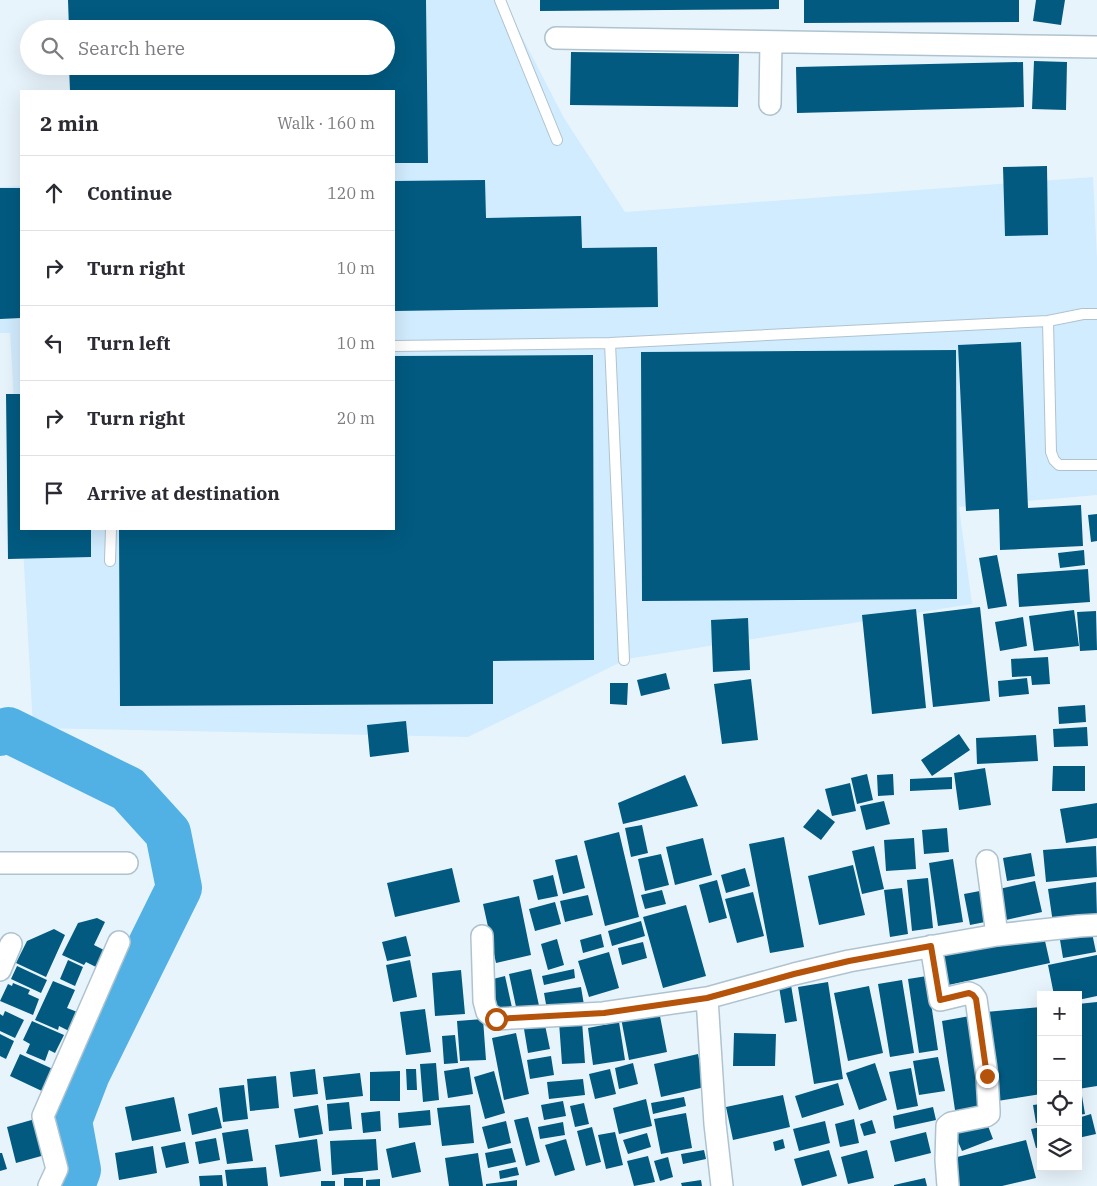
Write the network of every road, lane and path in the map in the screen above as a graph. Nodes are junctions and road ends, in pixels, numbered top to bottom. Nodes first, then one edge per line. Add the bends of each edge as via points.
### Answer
1 (500, 0) edge
2 (556, 38) dead end
3 (771, 42) junction
4 (1097, 47) edge
5 (770, 104) dead end
6 (557, 140) dead end
7 (1097, 314) edge
8 (1048, 321) junction
9 (610, 343) junction
10 (395, 346) edge
11 (1097, 465) edge
12 (111, 530) edge
13 (110, 561) dead end
14 (624, 660) dead end
15 (987, 861) dead end
16 (0, 863) edge
17 (127, 863) dead end
18 (1097, 926) edge
19 (997, 935) junction
20 (482, 936) dead end
21 (119, 942) dead end
22 (10, 944) dead end
23 (931, 946) junction
24 (0, 970) edge
25 (707, 998) junction
26 (49, 1186) edge
27 (722, 1186) edge
28 (948, 1186) edge

1 - 6 lane
2 - 3 street
3 - 4 street
3 - 5 street
7 - 8 lane
8 - 9 lane
8 - 11 lane via 1051,452 1059,465
9 - 10 lane
9 - 14 lane
12 - 13 lane
15 - 19 street
16 - 17 street
18 - 19 street
19 - 23 street
20 - 25 street via 484,1001 487,1012 496,1019 604,1013
21 - 26 street via 43,1116 57,1169
22 - 24 street
23 - 25 street via 840,963
23 - 28 street via 940,1000 969,993 976,999 987,1076 989,1114 947,1126
25 - 27 street

